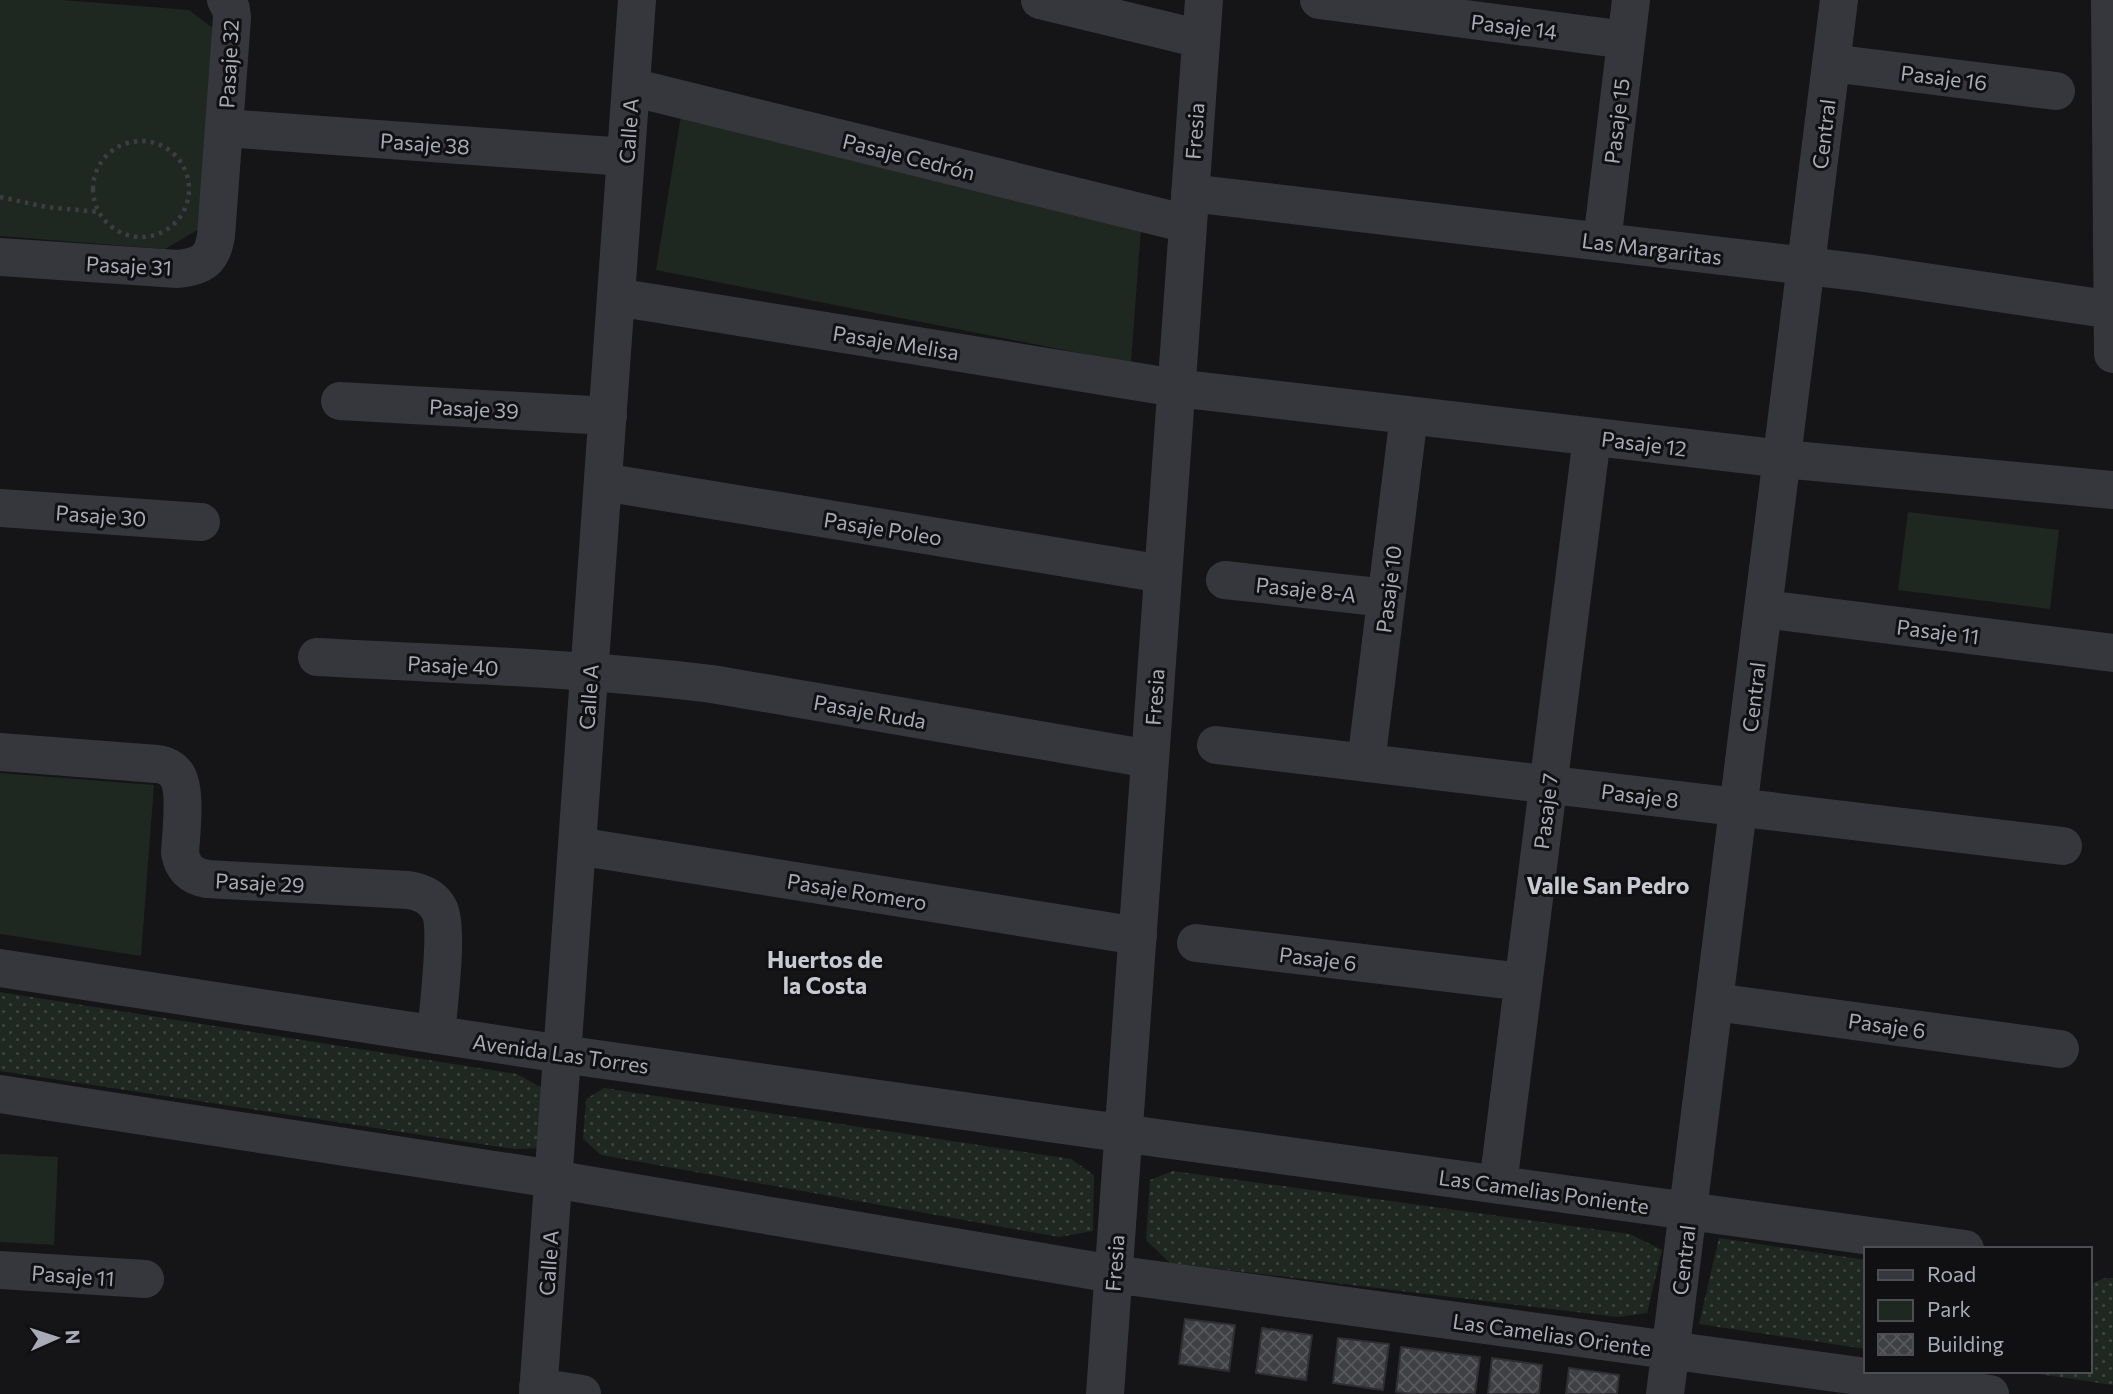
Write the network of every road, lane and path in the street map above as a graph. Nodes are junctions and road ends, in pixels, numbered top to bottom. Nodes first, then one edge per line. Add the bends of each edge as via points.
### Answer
1 (226, 0) edge
2 (637, 0) edge
3 (1040, 0) edge
4 (1204, 0) edge
5 (1319, 0) edge
6 (1631, 0) edge
7 (1839, 0) edge
8 (2110, 0) edge
9 (1201, 39) junction
10 (1626, 40) junction
11 (1831, 63) junction
12 (631, 87) junction
13 (2056, 91) dead end
14 (224, 128) junction
15 (626, 157) junction
16 (0, 197) edge
17 (1189, 209) junction
18 (99, 212) junction
19 (1602, 242) junction
20 (0, 257) edge
21 (1807, 266) junction
22 (616, 297) junction
23 (2113, 310) edge
24 (2113, 354) edge
25 (1176, 387) junction
26 (340, 401) dead end
27 (1409, 415) junction
28 (608, 416) junction
29 (1592, 437) junction
30 (1783, 459) junction
31 (603, 482) junction
32 (2113, 490) edge
33 (0, 508) edge
34 (201, 522) dead end
35 (1163, 574) junction
36 (1225, 580) dead end
37 (1386, 598) junction
38 (1764, 609) junction
39 (2113, 653) edge
40 (317, 657) dead end
41 (590, 672) junction
42 (1216, 745) dead end
43 (0, 752) edge
44 (1150, 759) junction
45 (1366, 763) junction
46 (1548, 784) junction
47 (1739, 807) junction
48 (577, 846) junction
49 (2063, 846) dead end
50 (1138, 936) junction
51 (1196, 943) dead end
52 (0, 968) edge
53 (1523, 982) junction
54 (1715, 1002) junction
55 (436, 1035) junction
56 (2060, 1049) dead end
57 (562, 1054) junction
58 (0, 1094) edge
59 (1123, 1134) junction
60 (553, 1180) junction
61 (1498, 1185) junction
62 (1689, 1211) junction
63 (1950, 1247) edge
64 (0, 1270) edge
65 (1113, 1274) junction
66 (145, 1279) dead end
67 (1671, 1350) junction
68 (538, 1391) edge
69 (582, 1394) edge
70 (1105, 1394) edge
71 (1665, 1394) edge
72 (1990, 1394) edge

1 - 14 street, Pasaje 32 via 232,18
2 - 12 street, Calle A
3 - 9 street
4 - 9 street, Fresia
5 - 10 street, Pasaje 14
6 - 10 street, Pasaje 15
7 - 11 street, Central
8 - 23 street
9 - 17 street, Fresia
10 - 19 street, Pasaje 15
11 - 13 street, Pasaje 16
11 - 21 street, Central
12 - 15 street, Calle A
12 - 17 street, Pasaje Cedrón
14 - 15 street, Pasaje 38
14 - 20 street, Pasaje 31 via 216,236 214,248 202,263 178,269
15 - 22 street, Calle A
16 - 18 path
17 - 19 street, Las Margaritas
17 - 25 street, Fresia
18 - 18 path via 125,235 160,233 184,209 186,174 169,151 157,144 128,143 104,158 96,171 94,199
19 - 21 street, Las Margaritas
21 - 23 street, Las Margaritas
21 - 30 street, Central
22 - 25 street, Pasaje Melisa
22 - 28 street, Calle A
23 - 24 street
25 - 27 street, Pasaje 12
25 - 35 street, Fresia
26 - 28 street, Pasaje 39
27 - 29 street, Pasaje 12
27 - 37 street, Pasaje 10
28 - 31 street, Calle A
29 - 30 street, Pasaje 12
29 - 46 street, Pasaje 7
30 - 32 street, Pasaje 12
30 - 38 street, Central
31 - 35 street, Pasaje Poleo
31 - 41 street, Calle A
33 - 34 street, Pasaje 30
35 - 44 street, Fresia
36 - 37 street, Pasaje 8-A
37 - 45 street, Pasaje 10
38 - 39 street, Pasaje 11
38 - 47 street, Central
40 - 41 street, Pasaje 40
41 - 44 street, Pasaje Ruda via 712,684
41 - 48 street, Calle A
42 - 45 street, Pasaje 8
43 - 55 street, Pasaje 29 via 167,766 181,783 182,862 196,877 408,890 427,896 440,910 444,929
44 - 50 street, Fresia
45 - 46 street, Pasaje 8
46 - 47 street, Pasaje 8
46 - 53 street, Pasaje 7
47 - 49 street, Pasaje 8
47 - 54 street, Central
48 - 50 street, Pasaje Romero
48 - 57 street, Calle A
50 - 59 street, Fresia
51 - 53 street, Pasaje 6
52 - 55 street, Avenida Las Torres
53 - 61 street, Pasaje 7
54 - 56 street, Pasaje 6
54 - 62 street, Central
55 - 57 street, Avenida Las Torres
57 - 59 street, Avenida Las Torres
57 - 60 street, Calle A
58 - 60 street
59 - 61 street, Las Camelias Poniente
59 - 65 street, Fresia
60 - 65 street
60 - 68 street, Calle A
61 - 62 street, Las Camelias Poniente
62 - 63 street, Las Camelias Poniente
62 - 67 street, Central
64 - 66 street, Pasaje 11
65 - 67 street, Las Camelias Oriente
65 - 70 street, Fresia
67 - 71 street, Central
67 - 72 street, Las Camelias Oriente
68 - 69 street

